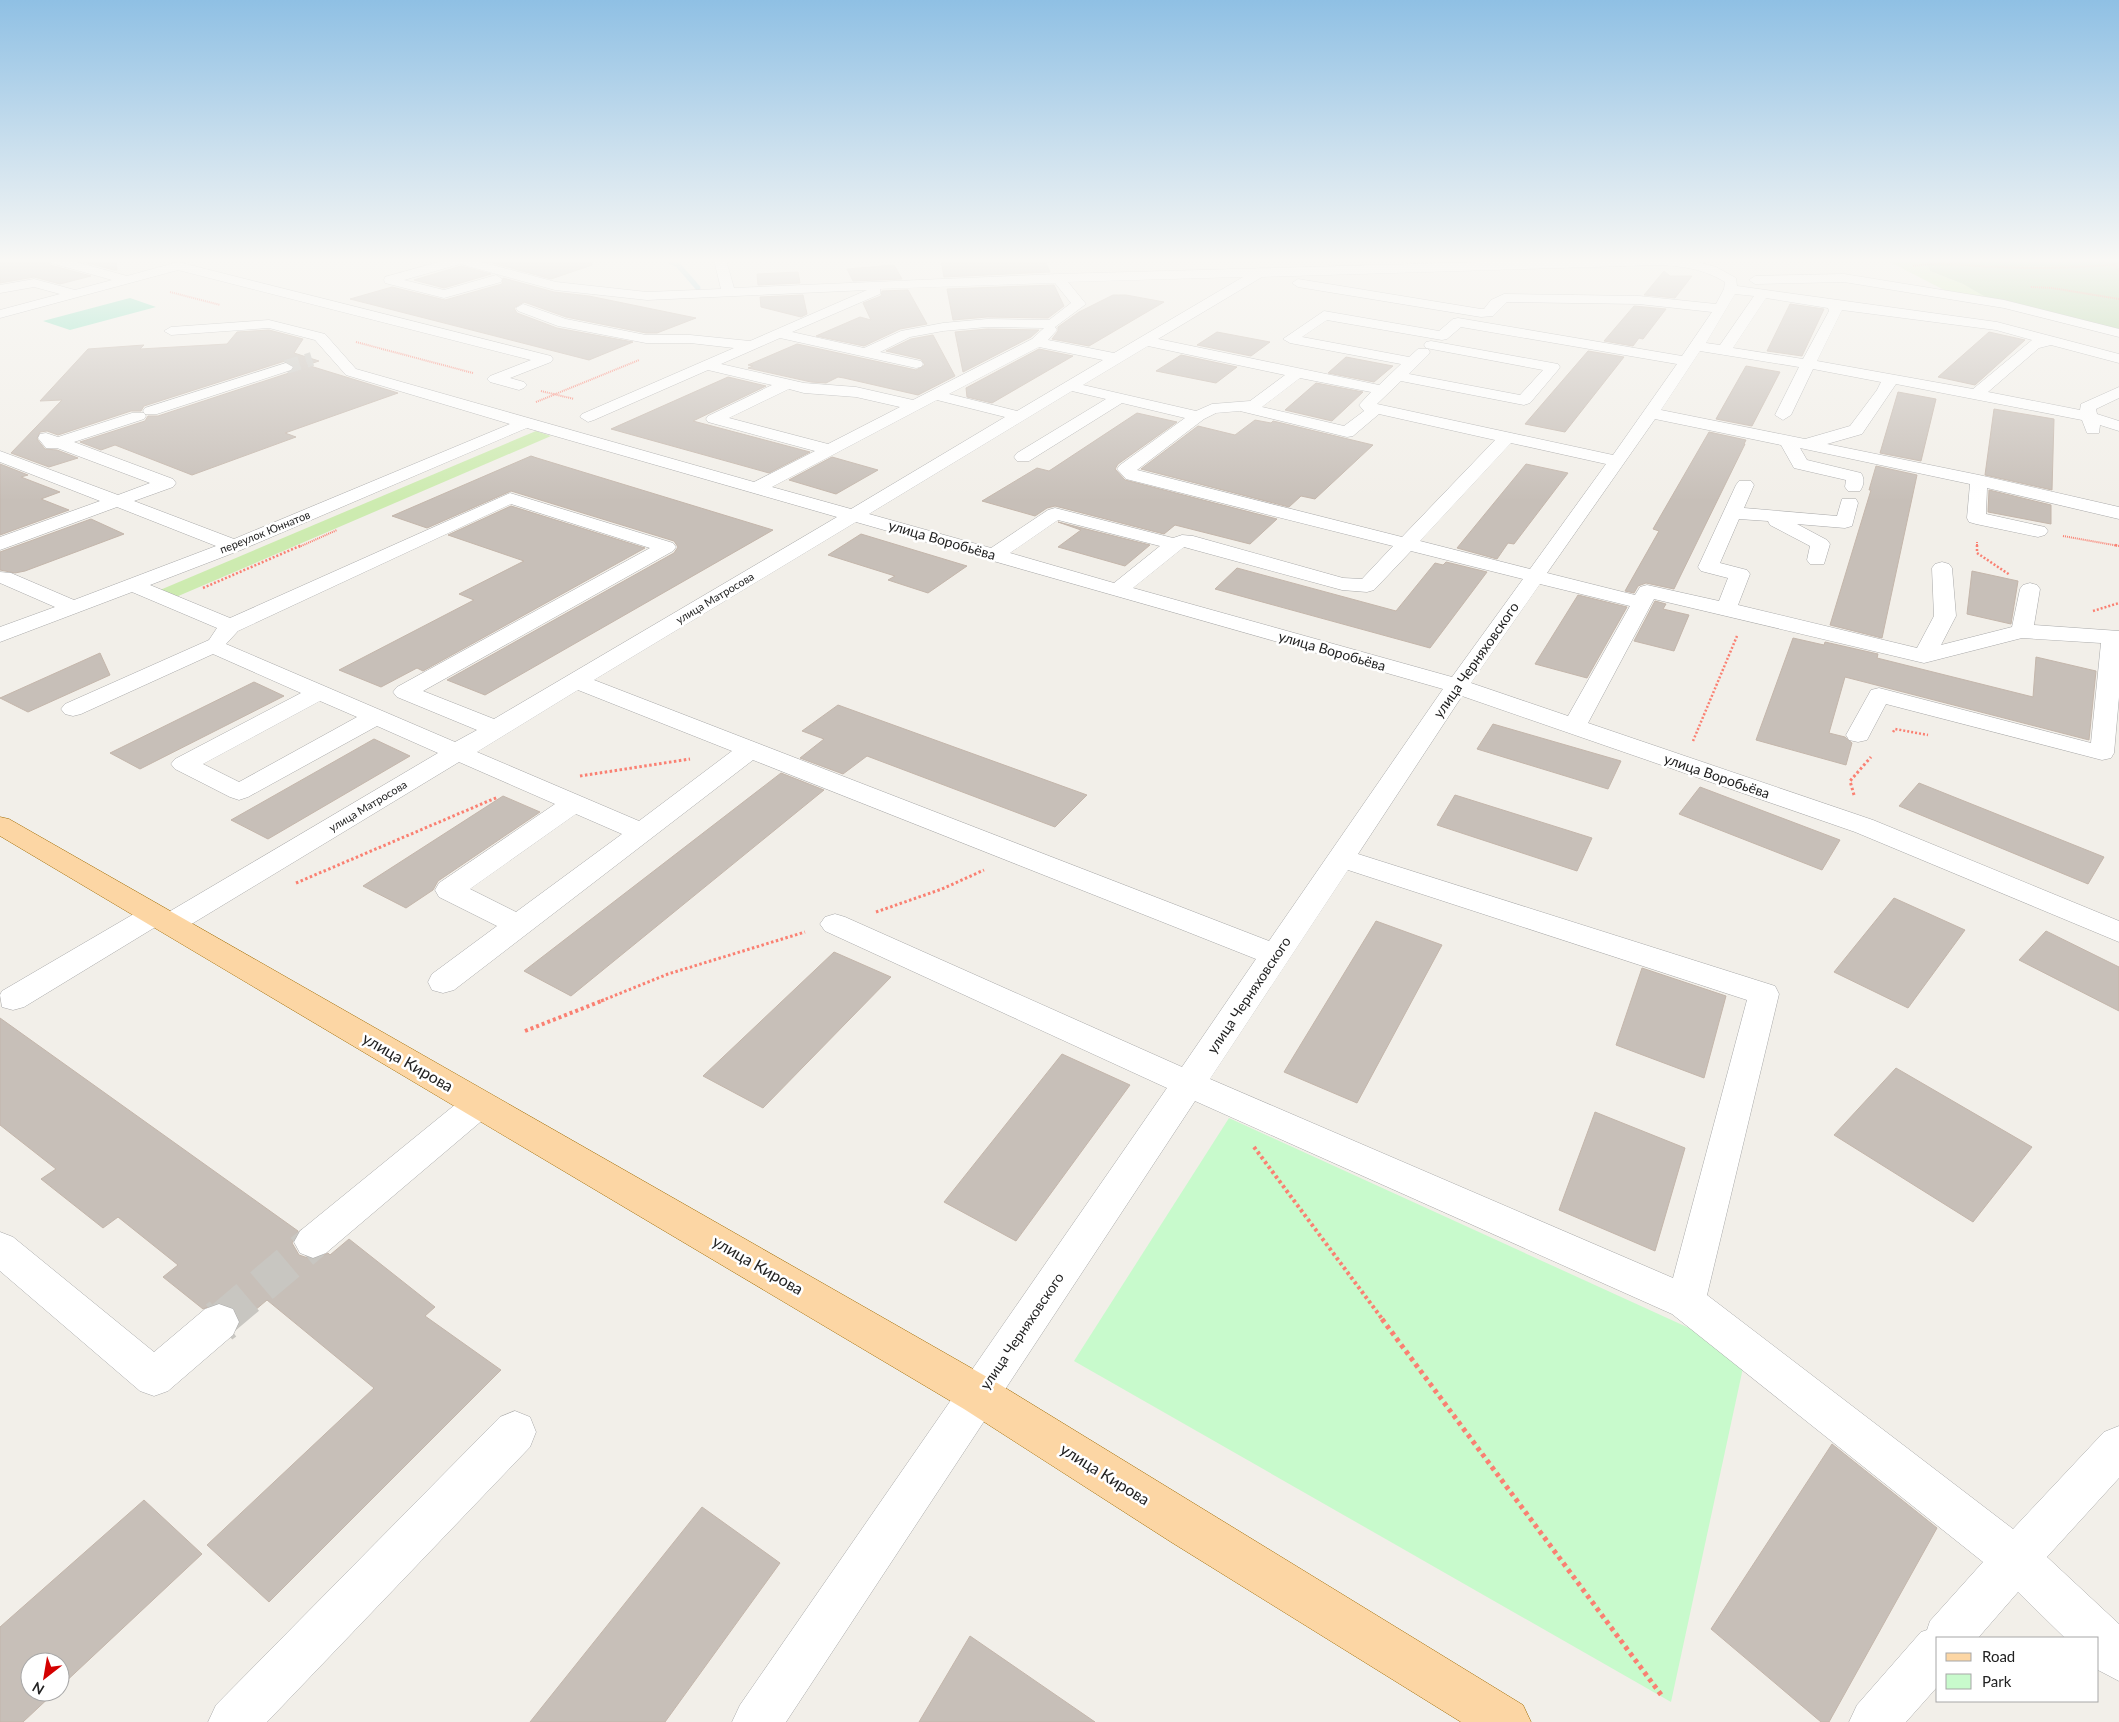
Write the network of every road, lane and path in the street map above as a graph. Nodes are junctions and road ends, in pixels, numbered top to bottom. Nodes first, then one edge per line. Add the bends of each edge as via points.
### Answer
1 (321, 340) edge
2 (472, 340) edge
3 (702, 340) edge
4 (766, 340) edge
5 (810, 340) edge
6 (892, 340) edge
7 (1297, 340) edge
8 (1436, 340) edge
9 (1438, 340) edge
10 (1579, 340) edge
11 (1622, 340) edge
12 (1700, 340) edge
13 (1730, 340) edge
14 (1820, 340) edge
15 (1145, 341) joint
16 (2051, 341) joint
17 (1037, 342) joint
18 (753, 346) junction
19 (1723, 351) junction
20 (866, 352) junction
21 (1691, 354) junction
22 (1651, 355) junction
23 (1116, 358) junction
24 (2119, 359) edge
25 (1412, 362) junction
26 (916, 364) dead end
27 (1808, 364) junction
28 (706, 365) junction
29 (286, 367) tunnel mouth
30 (1297, 373) junction
31 (1397, 376) junction
32 (1890, 379) junction
33 (787, 384) junction
34 (519, 385) dead end
35 (1069, 386) junction
36 (1382, 390) junction
37 (2119, 392) edge
38 (1976, 394) junction
39 (935, 396) junction
40 (1119, 398) junction
41 (913, 405) junction
42 (1238, 406) junction
43 (1376, 409) junction
44 (1651, 413) junction
45 (1783, 415) dead end
46 (1019, 416) junction
47 (1198, 416) junction
48 (588, 417) dead end
49 (2090, 417) junction
50 (526, 423) junction
51 (2119, 426) edge
52 (1508, 437) junction
53 (2096, 438) dead end
54 (51, 440) junction
55 (1796, 443) junction
56 (832, 450) junction
57 (31, 451) dead end
58 (0, 456) edge
59 (1023, 457) dead end
60 (1616, 461) junction
61 (1979, 480) junction
62 (1745, 484) dead end
63 (758, 487) junction
64 (118, 501) junction
65 (1732, 513) junction
66 (2119, 513) edge
67 (854, 515) junction
68 (1767, 516) junction
69 (1976, 518) junction
70 (2038, 531) joint
71 (0, 544) edge
72 (1174, 544) junction
73 (1408, 544) junction
74 (234, 546) junction
75 (2119, 546) edge
76 (994, 555) junction
77 (1817, 560) dead end
78 (1942, 568) dead end
79 (1535, 576) junction
80 (4, 577) dead end
81 (130, 584) junction
82 (2030, 589) joint
83 (1118, 590) junction
84 (1642, 603) junction
85 (71, 606) junction
86 (1726, 609) junction
87 (230, 626) junction
88 (2022, 631) junction
89 (0, 635) edge
90 (2116, 637) edge
91 (213, 646) junction
92 (1924, 656) junction
93 (576, 682) junction
94 (1457, 686) junction
95 (318, 693) junction
96 (73, 708) dead end
97 (375, 717) junction
98 (1574, 727) junction
99 (497, 729) junction
100 (1858, 735) dead end
101 (1889, 736) dead end
102 (1933, 736) dead end
103 (750, 750) junction
104 (457, 752) junction
105 (1876, 752) dead end
106 (574, 803) junction
107 (0, 825) edge
108 (1864, 826) junction
109 (641, 832) junction
110 (1019, 855) junction
111 (1341, 858) junction
112 (162, 919) junction
113 (518, 924) junction
114 (834, 924) junction
115 (2119, 932) edge
116 (1276, 956) junction
117 (443, 982) dead end
118 (13, 999) dead end
119 (525, 1031) dead end
120 (1189, 1084) junction
121 (479, 1104) junction
122 (1251, 1144) dead end
123 (313, 1242) tunnel mouth
124 (0, 1248) edge
125 (1686, 1302) junction
126 (219, 1322) tunnel mouth
127 (979, 1395) junction
128 (515, 1432) dead end
129 (2119, 1447) edge
130 (2016, 1559) junction
131 (1948, 1637) edge
132 (2098, 1637) edge
133 (2099, 1638) edge
134 (1936, 1651) edge
135 (2119, 1657) edge
136 (1662, 1696) dead end
137 (233, 1722) edge
138 (757, 1722) edge
139 (1506, 1722) edge
140 (1874, 1722) edge

1 - 50 street, улица Воробьёва via 326,354 351,372
2 - 34 street via 546,359 495,379
3 - 18 street
4 - 18 street
5 - 20 street
6 - 20 street
7 - 25 street
8 - 25 street
9 - 31 street via 1553,367 1524,400
10 - 22 street
11 - 22 street
12 - 21 street, улица Черняховского
13 - 19 street
14 - 27 street
15 - 23 street, улица Матросова
15 - 30 street
16 - 24 street
16 - 38 street via 2034,344
17 - 23 street
17 - 39 street
18 - 28 street
19 - 21 street
19 - 27 street
20 - 26 street
21 - 22 street
21 - 44 street, улица Черняховского
23 - 35 street, улица Матросова
25 - 31 street
27 - 32 street
27 - 45 street
28 - 33 street
28 - 48 street
29 - 54 street via 145,414
30 - 36 street
30 - 42 street via 1254,404
31 - 36 street
32 - 38 street
32 - 55 street via 1856,430
33 - 41 street via 856,392
33 - 56 street via 714,419
35 - 40 street
35 - 46 street, улица Матросова
36 - 43 street via 1367,404
37 - 49 street via 2087,407
38 - 49 street
39 - 41 street
39 - 46 street
40 - 47 street
40 - 59 street
41 - 56 street
42 - 43 street via 1347,432
42 - 47 street via 1212,409
43 - 52 street
44 - 55 street
44 - 60 street, улица Черняховского
46 - 67 street, улица Матросова
47 - 73 street via 1126,469 1128,472
49 - 51 street
49 - 53 street
50 - 63 street, улица Воробьёва
50 - 74 street, переулок Юннатов
52 - 60 street
52 - 73 street
54 - 57 street
54 - 64 street via 167,483
55 - 61 street
55 - 68 street via 1800,464 1855,477 1845,522
56 - 63 street
58 - 64 street
60 - 79 street, улица Черняховского
61 - 66 street
61 - 69 street
62 - 65 street
63 - 67 street, улица Воробьёва
64 - 71 street
64 - 74 street
65 - 68 street
65 - 86 street via 1708,566 1740,574
67 - 76 street, улица Воробьёва
67 - 93 street, улица Матросова
68 - 77 street via 1820,544
69 - 70 street
69 - 82 path via 1978,553
70 - 75 path
72 - 73 street via 1193,542 1354,586 1367,586
72 - 76 street via 1055,514
72 - 83 street
73 - 79 street
74 - 81 street, переулок Юннатов
76 - 83 street, улица Воробьёва
78 - 92 street via 1945,616
79 - 84 street
79 - 94 street, улица Черняховского
80 - 85 street
81 - 85 street, переулок Юннатов
81 - 87 street
82 - 88 street
83 - 94 street, улица Воробьёва
84 - 86 street via 1647,591
84 - 98 street
85 - 89 street, переулок Юннатов
86 - 92 street
87 - 91 street
87 - 99 street via 510,498 666,547 405,692
88 - 90 street
88 - 92 street
90 - 100 street via 2102,753 1879,695
91 - 95 street
91 - 96 street
93 - 99 street, улица Матросова
93 - 103 street
94 - 98 street, улица Воробьёва
94 - 111 street, улица Черняховского
95 - 97 street
95 - 97 street via 184,764 239,792
97 - 104 street
98 - 108 street, улица Воробьёва
99 - 104 street, улица Матросова
101 - 102 path via 1895,729
103 - 109 street
103 - 110 street
104 - 106 street
104 - 112 street, улица Матросова
105 - 108 path via 1850,781
106 - 109 street
106 - 113 street via 449,890
107 - 112 main road, улица Кирова
108 - 115 street, улица Воробьёва
109 - 113 street
110 - 114 path via 942,889
110 - 116 street
111 - 116 street, улица Черняховского
111 - 125 street via 1764,994
112 - 118 street, улица Матросова
112 - 121 main road, улица Кирова
113 - 117 street
114 - 119 path via 668,974
114 - 120 street
116 - 120 street, улица Черняховского
120 - 125 street
120 - 127 street, улица Черняховского
121 - 123 street
121 - 127 main road, улица Кирова
122 - 136 path
124 - 126 street via 154,1377
125 - 130 street
127 - 138 street, улица Черняховского
127 - 139 main road, улица Кирова
128 - 137 street
129 - 130 street
130 - 131 street
130 - 132 street
133 - 135 street
134 - 140 street

